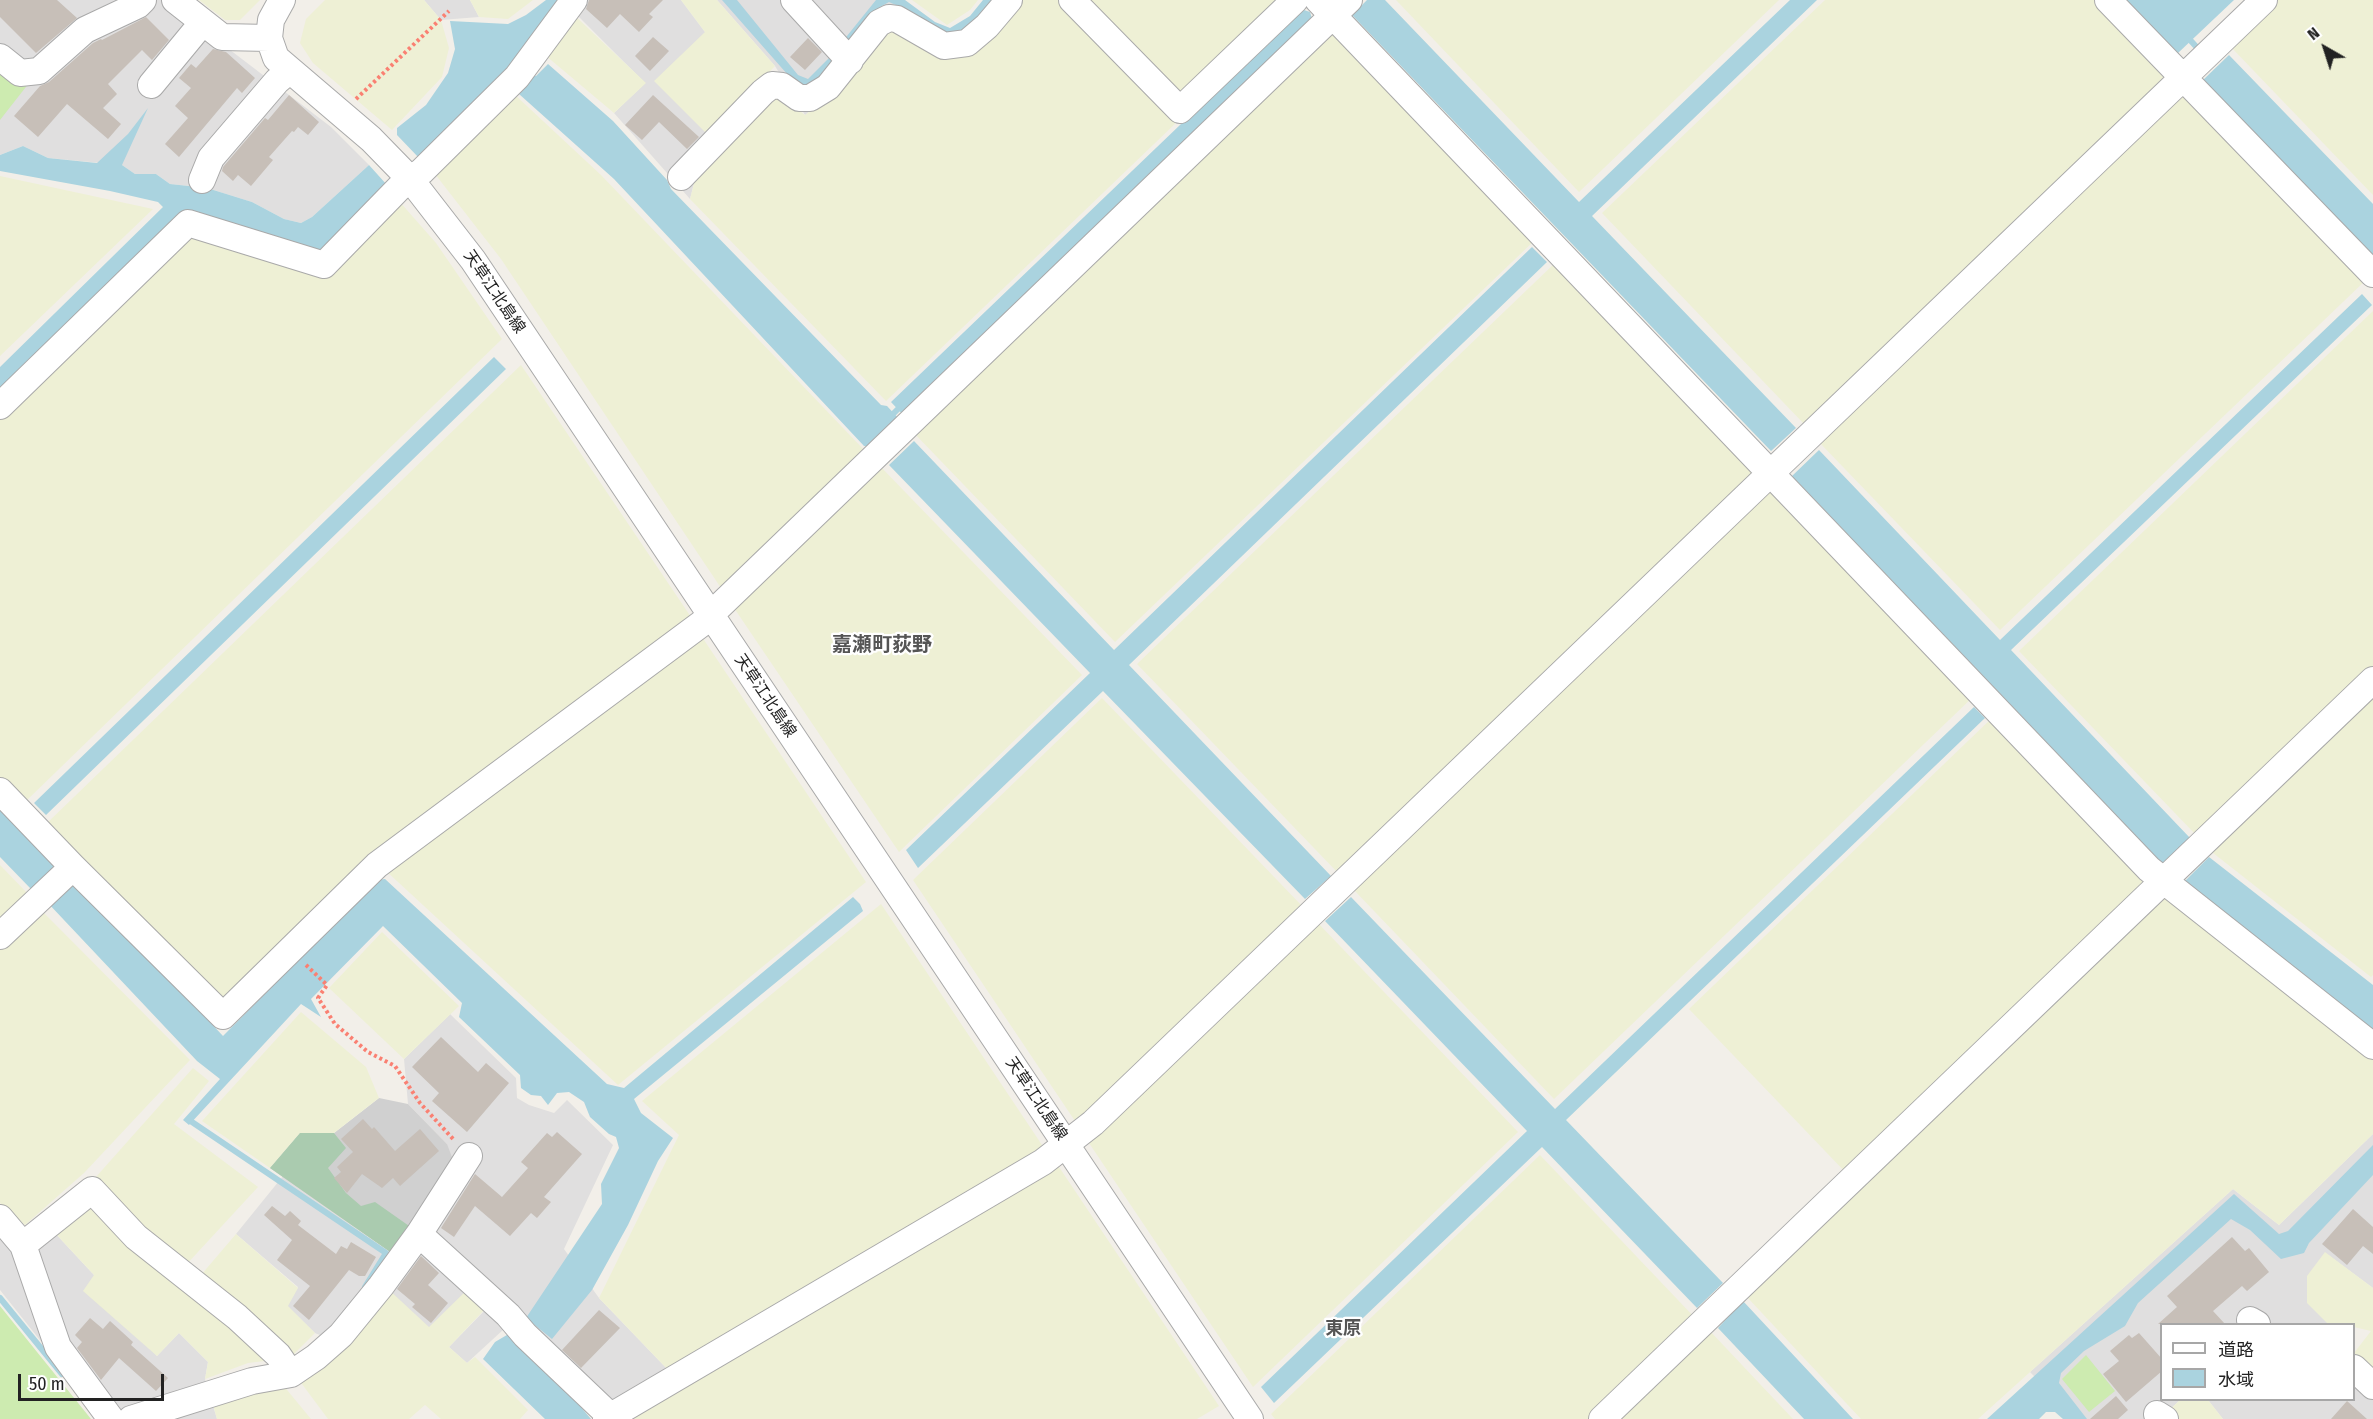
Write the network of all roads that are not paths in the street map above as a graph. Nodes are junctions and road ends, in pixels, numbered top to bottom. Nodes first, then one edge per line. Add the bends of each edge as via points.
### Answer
1 (143, 0) edge
2 (175, 0) edge
3 (282, 0) edge
4 (574, 0) edge
5 (794, 0) edge
6 (1009, 0) edge
7 (1072, 0) edge
8 (1295, 0) edge
9 (2108, 0) edge
10 (2264, 0) edge
11 (1334, 5) edge
12 (889, 8) edge
13 (203, 22) junction
14 (269, 38) junction
15 (842, 52) junction
16 (0, 57) edge
17 (2198, 64) junction
18 (289, 70) junction
19 (151, 85) dead end
20 (681, 177) dead end
21 (202, 180) dead end
22 (411, 180) junction
23 (2373, 274) edge
24 (0, 406) edge
25 (1786, 459) junction
26 (710, 615) junction
27 (2373, 680) edge
28 (0, 790) edge
29 (2178, 867) junction
30 (61, 879) junction
31 (0, 936) edge
32 (2373, 1046) edge
33 (1067, 1145) junction
34 (468, 1156) road end
35 (0, 1218) edge
36 (419, 1234) junction
37 (23, 1245) junction
38 (2355, 1369) edge
39 (291, 1374) junction
40 (2373, 1386) edge
41 (607, 1417) edge
42 (111, 1419) edge
43 (131, 1419) edge
44 (1250, 1419) edge
45 (1602, 1419) edge

1 - 16 street via 85,30 39,70 20,73
2 - 13 street
3 - 14 street via 271,20
4 - 22 street via 517,77
5 - 15 street
6 - 12 street via 967,43 944,46 897,19
7 - 8 street via 1180,110
9 - 17 street
10 - 17 street
11 - 25 street
11 - 26 street
12 - 15 street via 879,23
13 - 14 street via 222,37
13 - 19 street
14 - 18 street, 天草江北島線 via 276,58
15 - 20 street via 828,87 810,98 800,98 782,86 772,85
17 - 23 street
17 - 25 street
18 - 21 street via 211,158
18 - 22 street, 天草江北島線
22 - 24 street via 324,265 188,224
22 - 26 street, 天草江北島線 via 474,260
25 - 29 street
25 - 33 street
26 - 30 street via 690,634 377,865 223,1016
26 - 33 street, 天草江北島線
27 - 29 street
28 - 30 street via 28,820
29 - 32 street
29 - 45 street
30 - 31 street
33 - 41 street
33 - 44 street, 天草江北島線
34 - 36 street
35 - 37 street
36 - 39 street via 341,1335
36 - 41 street via 508,1315
37 - 39 street via 92,1190 136,1237 237,1317 278,1355
37 - 42 street via 57,1347
38 - 40 street
39 - 43 street via 252,1381

